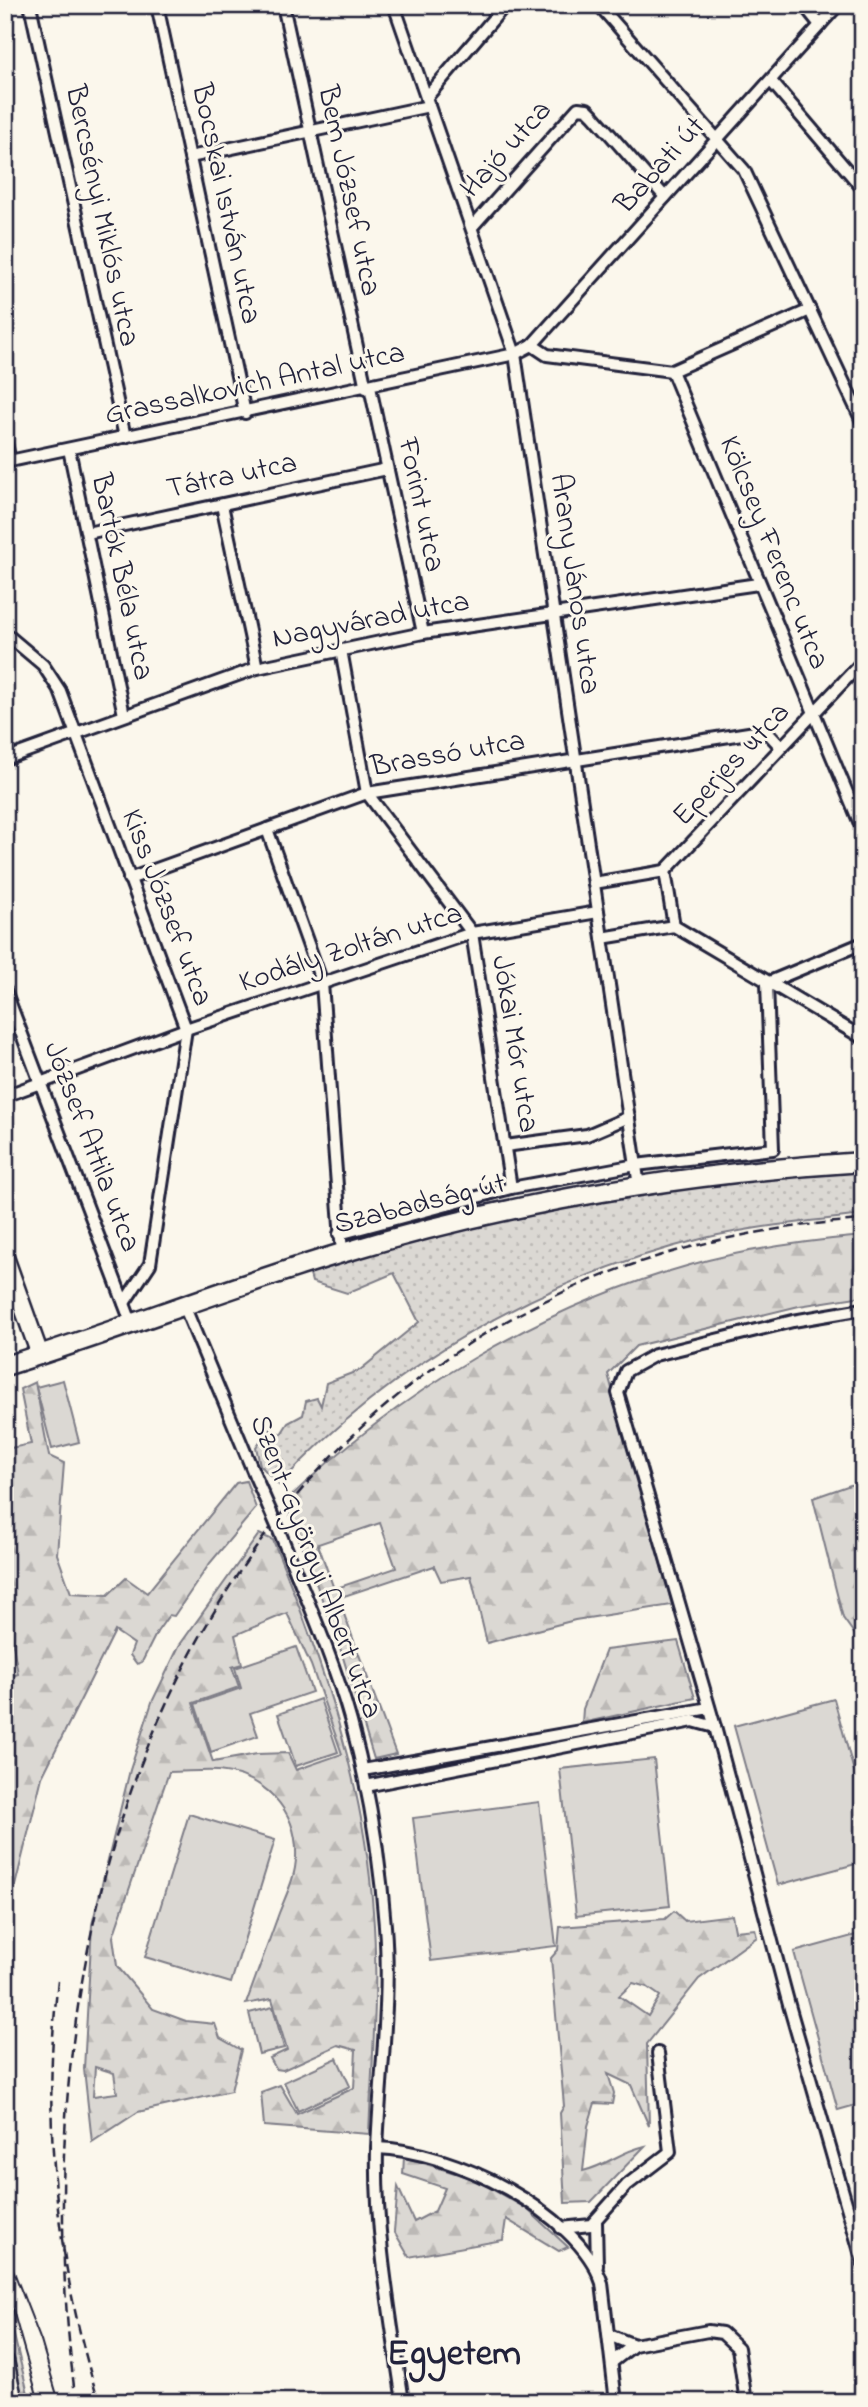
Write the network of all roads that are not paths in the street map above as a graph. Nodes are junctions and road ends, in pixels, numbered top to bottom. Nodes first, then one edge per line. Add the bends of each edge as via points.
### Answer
1 (30, 5) edge
2 (157, 5) edge
3 (283, 5) edge
4 (394, 5) edge
5 (505, 5) edge
6 (599, 5) edge
7 (804, 5) edge
8 (838, 5) edge
9 (820, 25) junction
10 (771, 81) junction
11 (427, 102) junction
12 (310, 131) junction
13 (717, 141) junction
14 (190, 157) junction
15 (863, 189) edge
16 (665, 197) junction
17 (472, 227) junction
18 (810, 310) junction
19 (532, 345) junction
20 (515, 354) junction
21 (672, 371) junction
22 (368, 387) junction
23 (244, 413) junction
24 (863, 424) edge
25 (125, 438) junction
26 (5, 439) edge
27 (69, 449) junction
28 (8, 462) edge
29 (387, 469) junction
30 (222, 505) junction
31 (87, 533) junction
32 (758, 584) junction
33 (553, 613) junction
34 (5, 633) edge
35 (423, 633) junction
36 (341, 650) junction
37 (863, 661) edge
38 (257, 668) junction
39 (813, 714) junction
40 (124, 715) junction
41 (75, 733) junction
42 (781, 747) junction
43 (575, 758) junction
44 (5, 759) edge
45 (367, 793) junction
46 (267, 829) junction
47 (863, 831) edge
48 (665, 871) junction
49 (130, 879) junction
50 (594, 883) junction
51 (598, 912) junction
52 (674, 926) junction
53 (472, 933) junction
54 (602, 938) junction
55 (863, 943) edge
56 (322, 983) junction
57 (767, 983) junction
58 (5, 990) edge
59 (186, 1029) junction
60 (863, 1038) edge
61 (40, 1084) junction
62 (5, 1097) edge
63 (629, 1117) junction
64 (505, 1146) junction
65 (863, 1162) edge
66 (636, 1165) junction
67 (639, 1186) junction
68 (511, 1188) junction
69 (339, 1234) junction
70 (342, 1253) junction
71 (5, 1257) edge
72 (124, 1303) junction
73 (183, 1303) junction
74 (863, 1309) edge
75 (131, 1322) junction
76 (40, 1355) junction
77 (5, 1366) edge
78 (709, 1708) junction
79 (715, 1727) junction
80 (573, 1738) junction
81 (407, 1762) junction
82 (363, 1770) junction
83 (411, 1776) junction
84 (366, 1786) junction
85 (658, 2053) dead end
86 (377, 2148) junction
87 (596, 2222) junction
88 (561, 2228) junction
89 (863, 2262) edge
90 (597, 2266) junction
91 (609, 2335) junction
92 (634, 2345) junction
93 (5, 2361) edge
94 (612, 2362) junction
95 (14, 2402) edge
96 (403, 2402) edge
97 (616, 2402) edge
98 (746, 2402) edge

1 - 25 street, Bercsényi Miklós utca
2 - 14 street, Bocskai István utca
3 - 12 street, Bem József utca
4 - 11 street, Arany János utca
5 - 11 street
6 - 13 street
7 - 9 street
8 - 9 street, Babati út
9 - 10 street, Babati út
10 - 13 street, Babati út
10 - 15 street
11 - 12 street
11 - 17 street, Arany János utca
12 - 14 street
12 - 22 street, Bem József utca
13 - 16 street, Babati út
13 - 18 street via 748,178
14 - 23 street, Bocskai István utca
16 - 17 street, Hajó utca via 593,115 578,108
16 - 19 street, Babati út
17 - 20 street, Arany János utca
18 - 21 street
18 - 24 street
19 - 20 street, Babati út
19 - 21 street via 547,355
20 - 22 street, Grassalkovich Antal utca
20 - 33 street, Arany János utca
21 - 32 street, Kölcsey Ferenc utca
22 - 23 street, Grassalkovich Antal utca
22 - 29 street, Forint utca
23 - 25 street, Grassalkovich Antal utca
25 - 27 street, Grassalkovich Antal utca
26 - 28 street
27 - 28 street, Grassalkovich Antal utca
27 - 31 street, Bartók Béla utca
29 - 30 street, Tátra utca
29 - 35 street, Forint utca
30 - 31 street, Tátra utca
30 - 38 street
31 - 40 street, Bartók Béla utca
32 - 33 street, Nagyvárad utca
32 - 39 street, Kölcsey Ferenc utca
33 - 35 street, Nagyvárad utca
33 - 43 street, Arany János utca
34 - 41 street, Kiss József utca via 49,671
35 - 36 street, Nagyvárad utca
36 - 38 street, Nagyvárad utca
36 - 45 street, Jókai Mór utca
37 - 39 street, Eperjes utca
38 - 40 street, Nagyvárad utca
39 - 42 street, Eperjes utca
39 - 47 street, Kölcsey Ferenc utca
40 - 41 street, Nagyvárad utca
41 - 44 street, Nagyvárad utca
41 - 49 street, Kiss József utca
42 - 43 street, Brassó utca via 769,734 755,732
42 - 48 street, Eperjes utca
43 - 45 street, Brassó utca
43 - 50 street, Arany János utca
45 - 46 street, Brassó utca
45 - 53 street, Jókai Mór utca
46 - 49 street, Brassó utca
46 - 56 street
48 - 50 street
48 - 52 street
49 - 59 street, Kiss József utca
50 - 51 street, Arany János utca
51 - 53 street, Kodály Zoltán utca
51 - 54 street, Arany János utca
52 - 54 street
52 - 57 street
53 - 56 street, Kodály Zoltán utca
53 - 64 street, Jókai Mór utca
54 - 63 street, Arany János utca
55 - 57 street
56 - 59 street, Kodály Zoltán utca
56 - 69 street
57 - 60 street
57 - 66 street, Szabadság út via 773,1149
58 - 61 street, József Attila utca
59 - 61 street, Kodály Zoltán utca
59 - 72 street, Kiss József utca via 150,1264
61 - 62 street, Kodály Zoltán utca
61 - 72 street, József Attila utca
63 - 64 street via 587,1135
63 - 66 street, Arany János utca
64 - 68 street, Jókai Mór utca
65 - 67 main road, Szabadság út
66 - 67 street, Arany János utca
66 - 68 street, Szabadság út
67 - 70 main road, Szabadság út via 505,1211
68 - 69 street, Szabadság út
69 - 70 street
70 - 73 main road, Szabadság út
71 - 76 street
72 - 75 street, József Attila utca
73 - 75 main road, Szabadság út
73 - 82 street, Szent-Györgyi Albert utca, bridge via 332,1664
74 - 78 street via 655,1355 626,1371 620,1382 619,1406
75 - 76 main road, Szabadság út
76 - 77 main road, Szabadság út
78 - 79 street
78 - 80 street
79 - 80 street via 693,1721
79 - 89 street
80 - 81 street
80 - 83 street
81 - 82 street
81 - 83 street
82 - 84 street, Szent-Györgyi Albert utca
83 - 84 street
84 - 86 street, Szent-Györgyi Albert utca via 387,1958
85 - 87 street via 670,2152 627,2185
86 - 88 street via 417,2154 480,2174
86 - 96 street, Szent-Györgyi Albert utca via 378,2225
87 - 88 street
87 - 90 street
88 - 90 street via 581,2244
90 - 91 street
91 - 92 street
91 - 94 street
92 - 94 street
92 - 98 street via 695,2333 722,2333 738,2348
93 - 95 street
94 - 97 street

